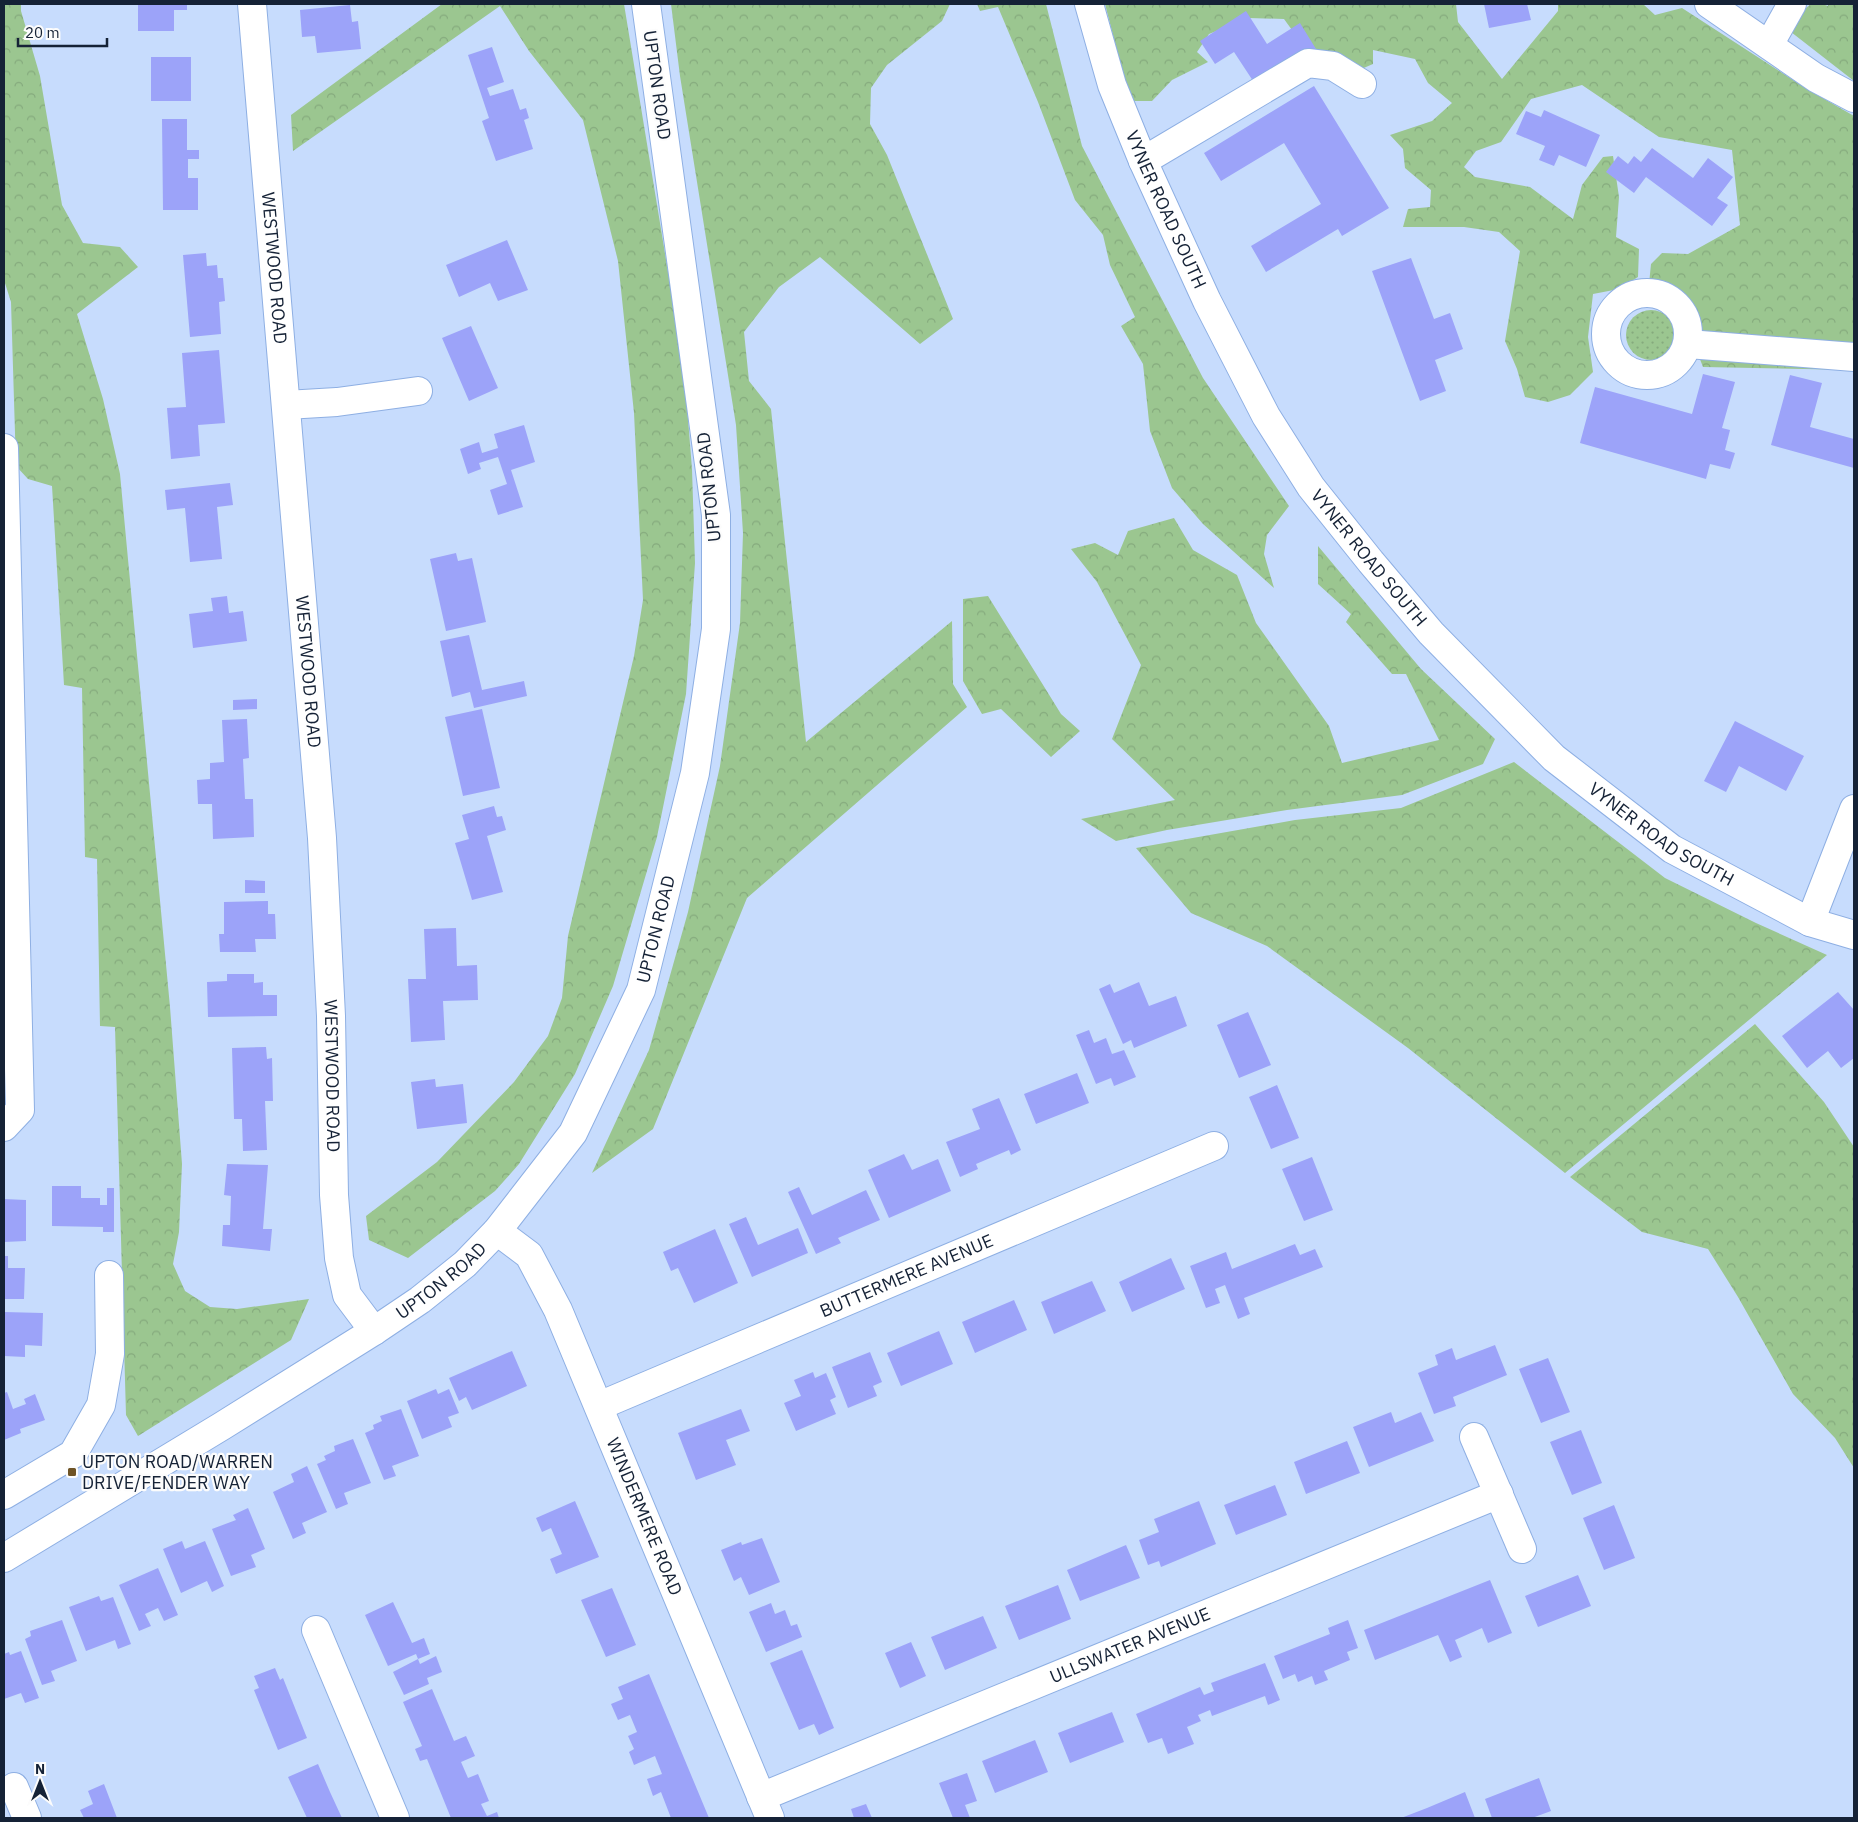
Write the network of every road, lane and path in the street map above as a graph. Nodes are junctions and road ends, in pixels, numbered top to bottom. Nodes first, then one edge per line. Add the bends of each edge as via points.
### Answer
1 (252, 4) edge
2 (646, 4) edge
3 (1089, 4) edge
4 (1708, 4) edge
5 (1792, 4) edge
6 (1769, 45) junction
7 (1362, 84) dead end
8 (1854, 98) edge
9 (1143, 161) junction
10 (1688, 344) dead end
11 (1854, 357) edge
12 (418, 391) dead end
13 (286, 405) junction
14 (4, 448) edge
15 (1854, 809) edge
16 (1810, 922) junction
17 (1854, 935) edge
18 (12, 1119) edge
19 (1214, 1146) dead end
20 (497, 1230) junction
21 (110, 1275) dead end
22 (374, 1331) junction
23 (599, 1406) junction
24 (1474, 1437) dead end
25 (1499, 1494) junction
26 (4, 1495) edge
27 (1522, 1549) dead end
28 (4, 1558) edge
29 (316, 1630) dead end
30 (14, 1787) dead end
31 (766, 1808) edge
32 (27, 1818) edge
33 (395, 1818) edge

1 - 13 street, WESTWOOD ROAD
2 - 20 street, UPTON ROAD via 716,515 716,629 695,773 641,990 572,1133
3 - 9 street, VYNER ROAD SOUTH via 1112,85
4 - 6 street
5 - 6 street
6 - 8 street via 1816,78
7 - 9 street via 1333,66 1308,62
9 - 16 street, VYNER ROAD SOUTH via 1207,301 1266,416 1311,487 1432,632 1554,758 1672,849
10 - 11 street
12 - 13 street
13 - 22 street, WESTWOOD ROAD via 322,838 332,1016 334,1195 339,1258 347,1295
14 - 18 street
15 - 16 street
16 - 17 street, VYNER ROAD SOUTH
19 - 23 street, BUTTERMERE AVENUE
20 - 22 street, UPTON ROAD via 465,1264
20 - 23 street, WINDERMERE ROAD via 529,1255 558,1310
21 - 26 street via 110,1354 101,1405 73,1454
22 - 28 street, UPTON ROAD
23 - 31 street, WINDERMERE ROAD
24 - 25 street
25 - 27 street
25 - 31 street, ULLSWATER AVENUE
29 - 33 street
30 - 32 street

